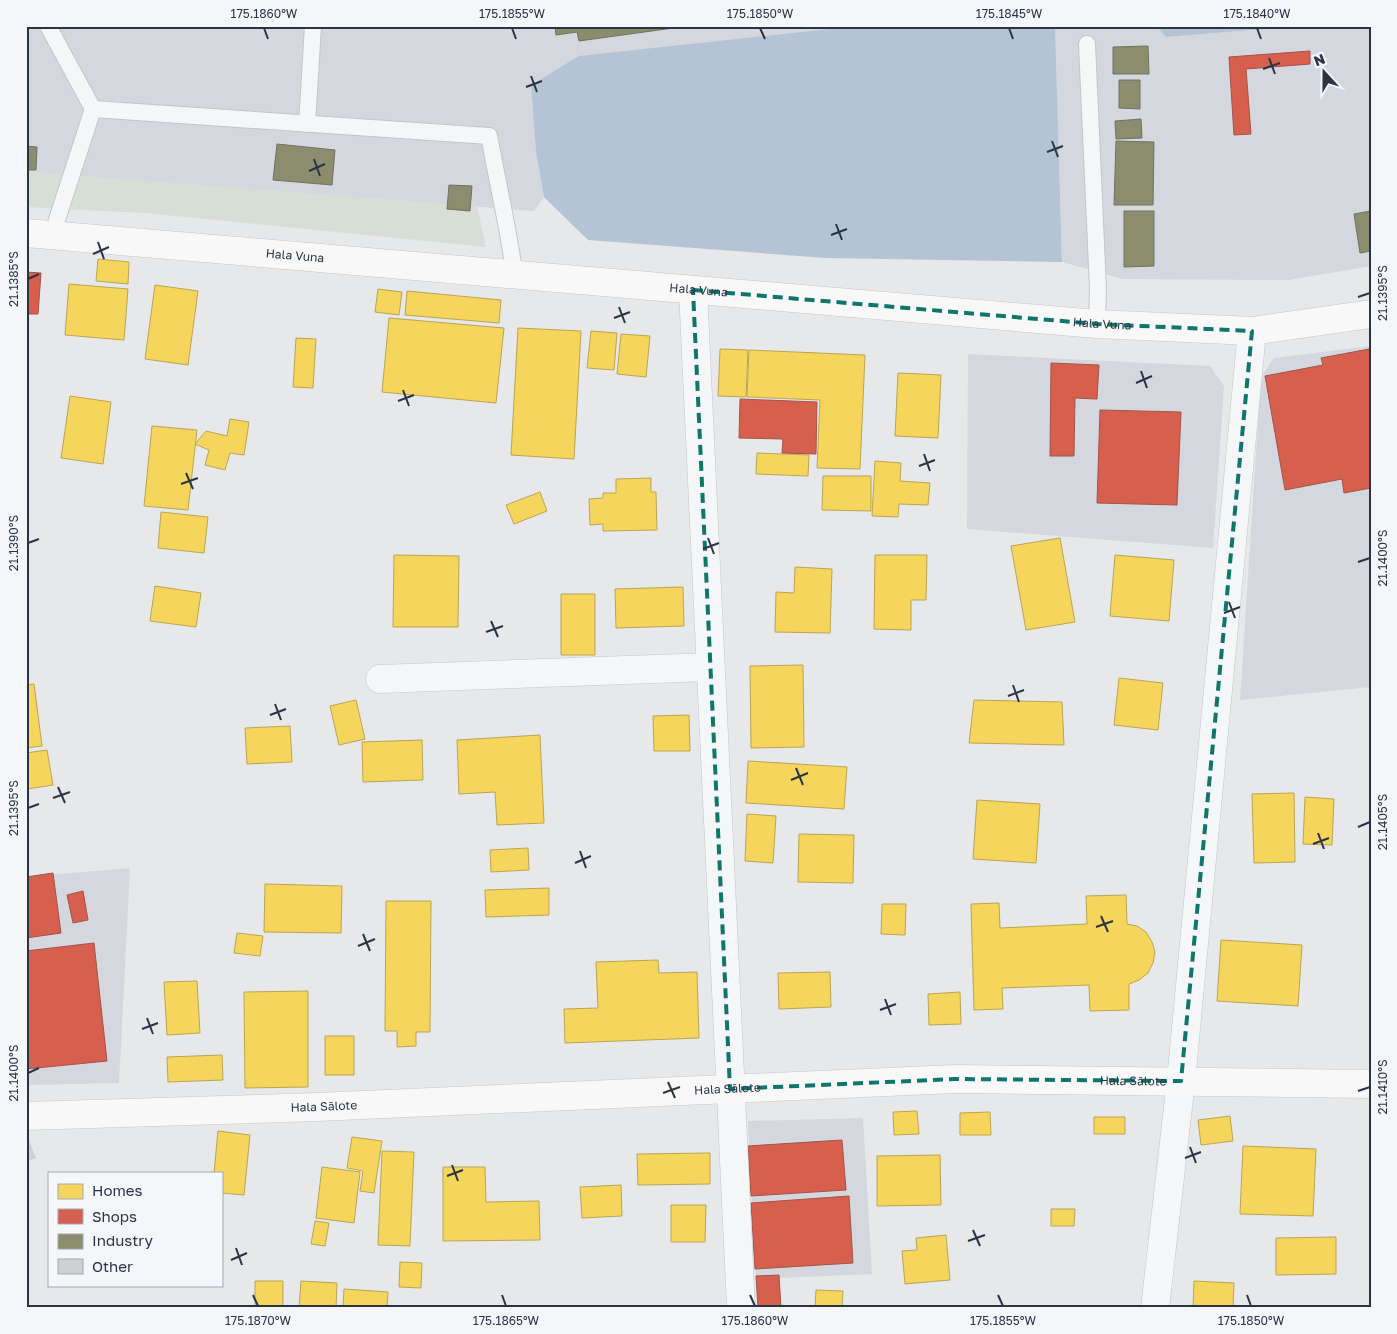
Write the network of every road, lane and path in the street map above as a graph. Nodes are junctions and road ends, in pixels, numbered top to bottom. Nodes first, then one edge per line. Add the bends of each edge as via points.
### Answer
1 (48, 26) edge
2 (313, 26) edge
3 (1087, 44) dead end
4 (93, 109) junction
5 (307, 124) junction
6 (39, 234) edge
7 (515, 275) junction
8 (692, 290) junction
9 (1371, 314) edge
10 (1097, 324) junction
11 (1252, 330) junction
12 (710, 667) junction
13 (380, 679) dead end
14 (1181, 1081) junction
15 (1371, 1084) edge
16 (730, 1089) junction
17 (26, 1116) edge
18 (741, 1308) edge
19 (1155, 1308) edge

1 - 4 lane
2 - 5 lane
3 - 10 lane
4 - 5 lane
4 - 6 lane
5 - 7 lane via 489,136
6 - 7 main road, Hala Vuna
7 - 8 main road, Hala Vuna
8 - 10 main road, Hala Vuna
8 - 12 street
9 - 11 main road, Hala Vuna
10 - 11 main road, Hala Vuna
11 - 14 street
12 - 13 street
12 - 16 street
14 - 15 main road, Hala Sālote
14 - 16 main road, Hala Sālote via 955,1079
14 - 19 street
16 - 17 main road, Hala Sālote
16 - 18 street

